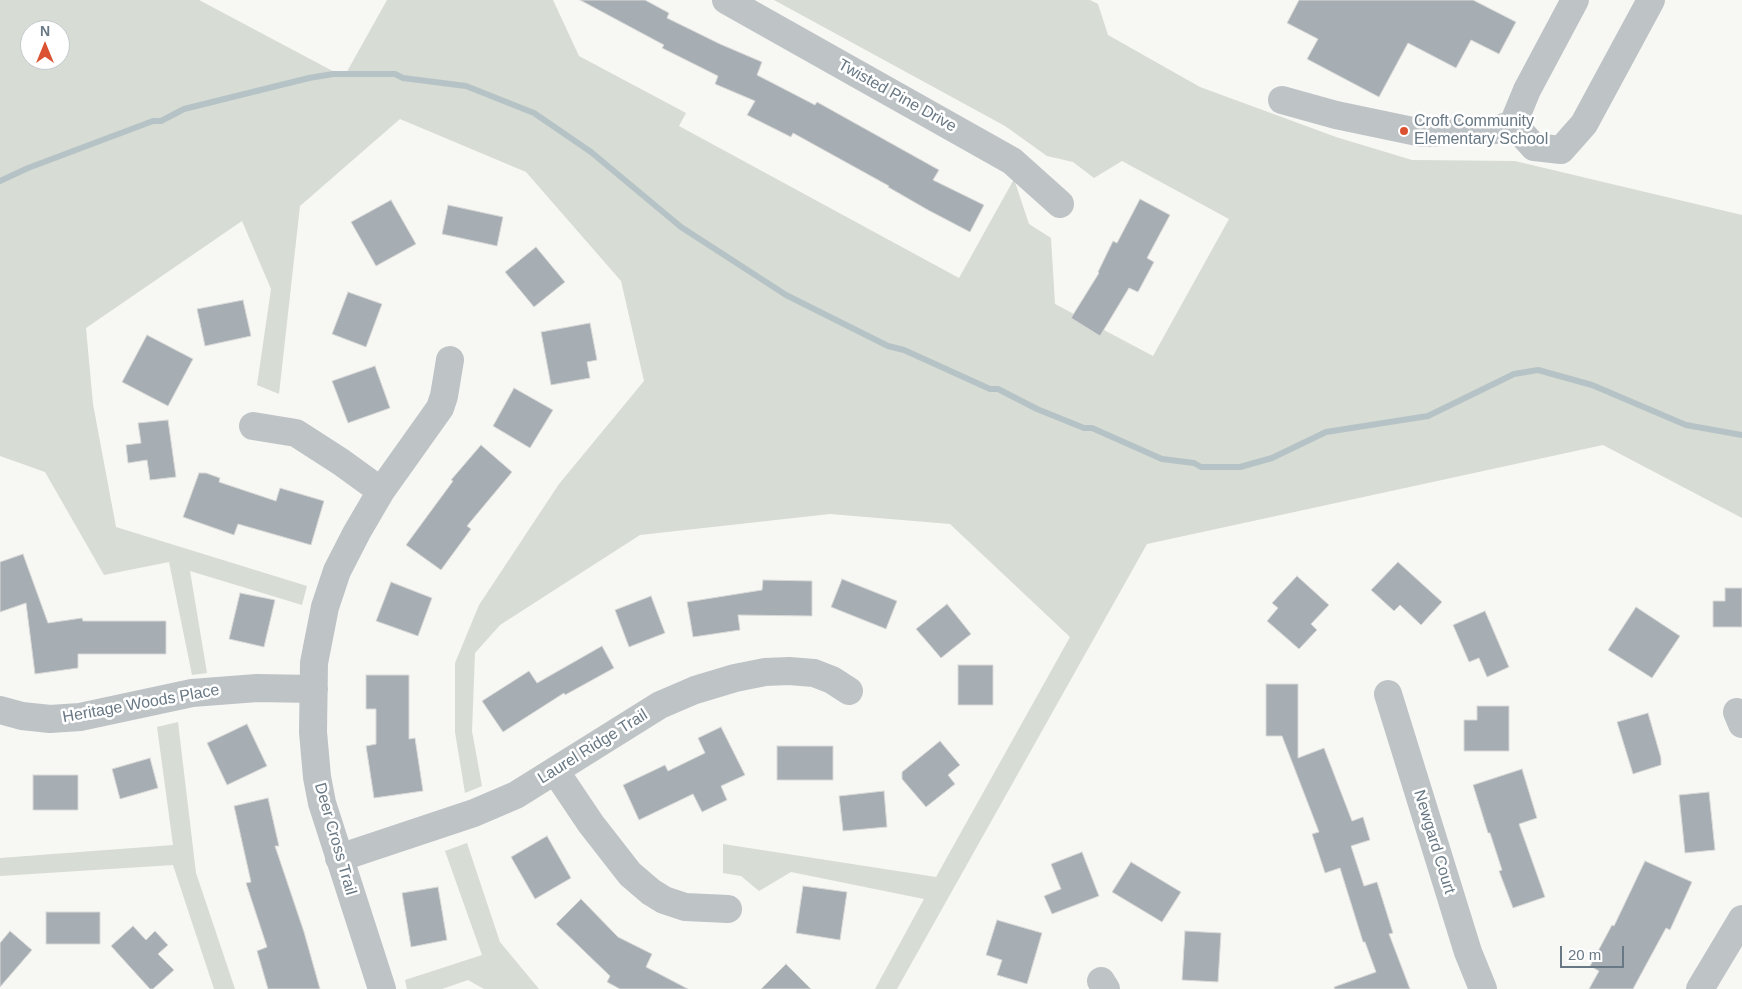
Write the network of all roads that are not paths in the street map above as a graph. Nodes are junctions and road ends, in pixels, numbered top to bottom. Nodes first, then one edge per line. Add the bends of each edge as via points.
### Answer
1 (726, 0) edge
2 (1575, 0) edge
3 (1651, 0) edge
4 (1282, 100) dead end
5 (1513, 124) junction
6 (1060, 204) dead end
7 (450, 360) dead end
8 (252, 426) dead end
9 (381, 492) junction
10 (314, 689) junction
11 (849, 692) dead end
12 (1388, 694) dead end
13 (0, 710) edge
14 (556, 772) junction
15 (338, 858) junction
16 (728, 909) dead end
17 (1742, 919) edge
18 (382, 989) edge
19 (1483, 989) edge
20 (1700, 989) edge

1 - 6 street, Twisted Pine Drive via 1012,161
2 - 5 street via 1526,90
3 - 5 street via 1584,124 1561,150 1534,147
4 - 5 street via 1422,133 1496,130
7 - 9 street, Deer Cross Trail via 440,408
8 - 9 street via 296,433
9 - 10 street, Deer Cross Trail via 337,571 318,638
10 - 13 street, Heritage Woods Place via 257,688 192,693 80,717 22,716
10 - 15 street, Deer Cross Trail via 317,776
11 - 14 street, Laurel Ridge Trail via 814,673 765,672 735,678 660,705
12 - 19 street, Newgard Court via 1468,952
14 - 15 street, Laurel Ridge Trail via 516,795 474,813
14 - 16 street via 630,874 650,892 685,908
15 - 18 street, Deer Cross Trail
17 - 20 street

